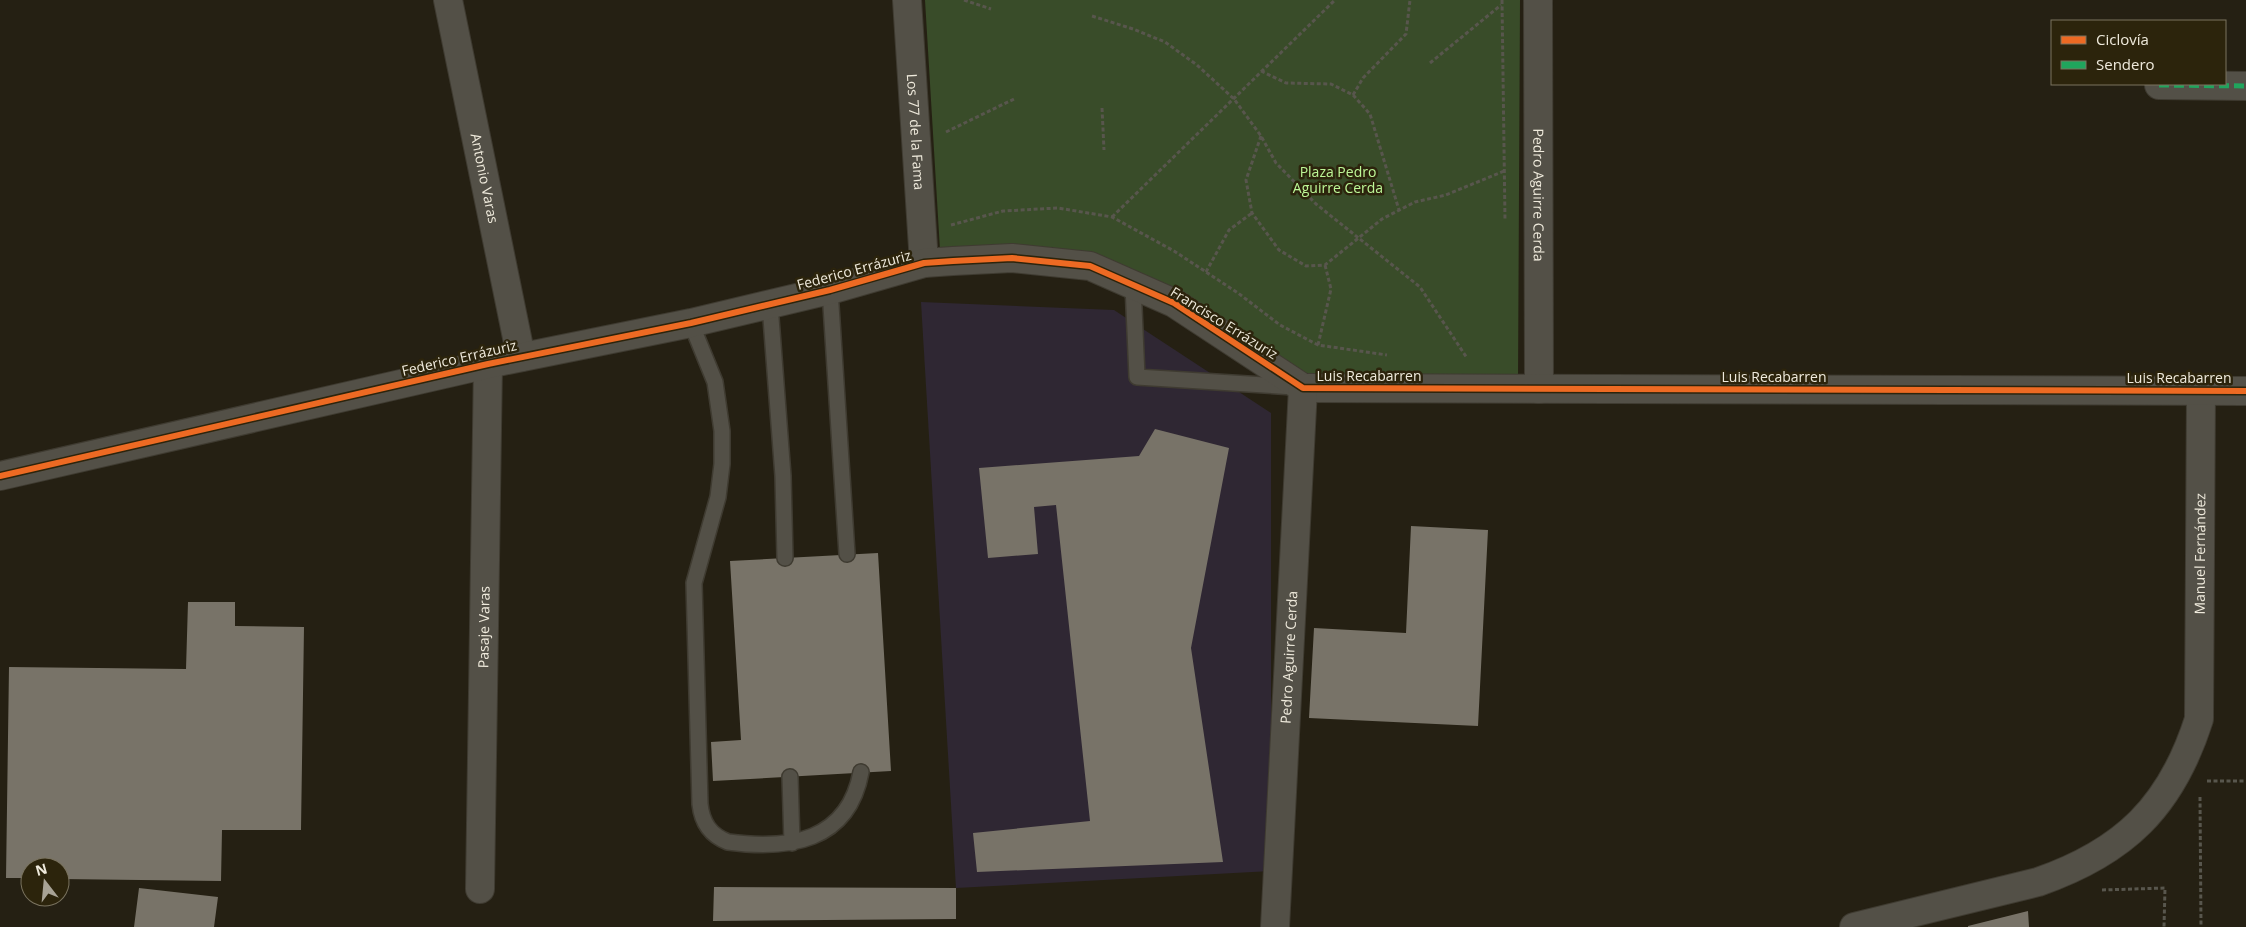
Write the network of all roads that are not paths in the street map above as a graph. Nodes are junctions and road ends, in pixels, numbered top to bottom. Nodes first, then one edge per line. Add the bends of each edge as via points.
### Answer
1 (448, 0) edge
2 (906, 0) edge
3 (1538, 0) edge
4 (2159, 85) dead end
5 (2246, 86) edge
6 (924, 264) junction
7 (1133, 285) junction
8 (830, 290) junction
9 (770, 305) junction
10 (691, 323) junction
11 (521, 357) junction
12 (488, 364) junction
13 (1303, 388) junction
14 (1539, 390) junction
15 (2201, 390) junction
16 (2246, 391) edge
17 (0, 476) edge
18 (847, 554) dead end
19 (785, 558) dead end
20 (861, 772) dead end
21 (790, 777) dead end
22 (792, 843) junction
23 (480, 889) dead end
24 (1275, 927) edge
25 (1854, 927) edge

1 - 11 street, Antonio Varas
2 - 6 street, Los 77 de la Fama
3 - 14 street, Pedro Aguirre Cerda
4 - 5 street
6 - 7 street, Francisco Errázuriz via 1012,258 1090,266
6 - 8 street, Federico Errázuriz
7 - 13 street, Francisco Errázuriz via 1174,303
7 - 13 lane via 1137,377
8 - 9 street, Federico Errázuriz
8 - 18 lane
9 - 10 street, Federico Errázuriz
9 - 19 lane via 783,476
10 - 11 street, Federico Errázuriz
10 - 22 lane via 715,382 722,431 718,497 694,583 701,815 711,833 728,842
11 - 12 street, Federico Errázuriz
12 - 17 street, Federico Errázuriz
12 - 23 street, Pasaje Varas
13 - 14 street, Luis Recabarren
13 - 24 street, Pedro Aguirre Cerda
14 - 15 street, Luis Recabarren
15 - 16 street, Luis Recabarren
15 - 25 street, Manuel Fernández via 2199,719 2178,773 2163,797 2121,841 2067,872
20 - 22 lane via 853,800 834,825 807,840
21 - 22 lane

